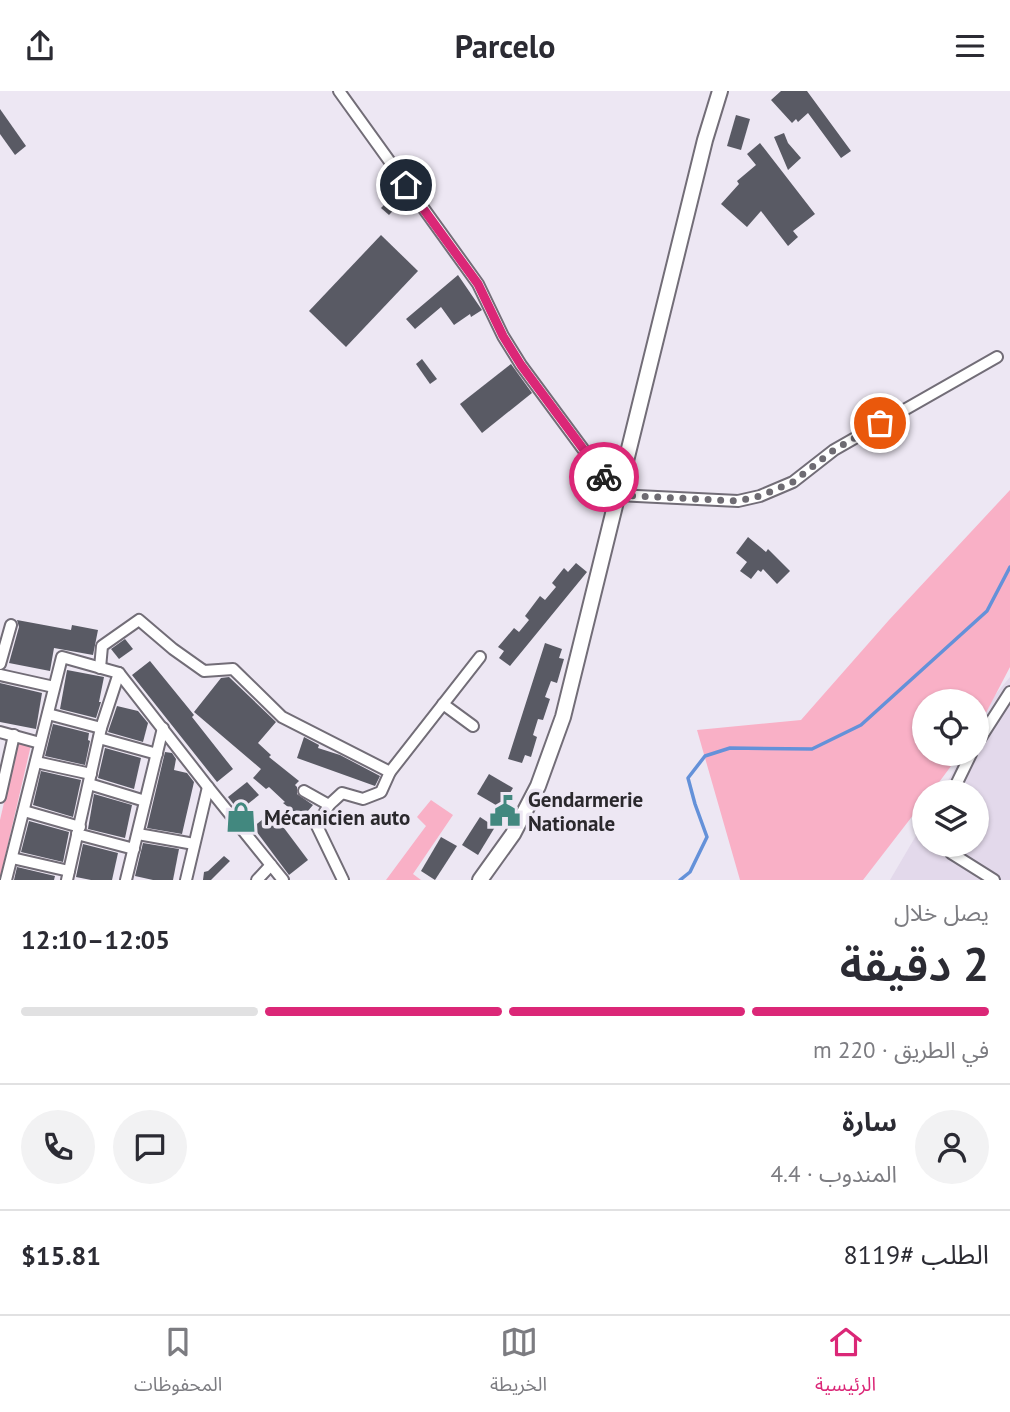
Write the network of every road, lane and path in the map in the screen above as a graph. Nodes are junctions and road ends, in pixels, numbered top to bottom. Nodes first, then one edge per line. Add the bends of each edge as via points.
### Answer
1 (720, 91) edge
2 (343, 93) edge
3 (997, 357) dead end
4 (617, 495) junction
5 (11, 625) dead end
6 (480, 657) dead end
7 (0, 664) edge
8 (100, 668) junction
9 (119, 673) junction
10 (0, 675) edge
11 (54, 687) junction
12 (1010, 692) edge
13 (443, 704) junction
14 (48, 714) junction
15 (989, 725) edge
16 (473, 726) dead end
17 (163, 729) junction
18 (0, 732) edge
19 (100, 733) junction
20 (14, 735) junction
21 (40, 743) junction
22 (157, 754) junction
23 (36, 762) junction
24 (4, 764) edge
25 (390, 772) junction
26 (90, 779) junction
27 (208, 787) junction
28 (304, 791) dead end
29 (0, 797) edge
30 (145, 801) junction
31 (329, 806) junction
32 (24, 811) junction
33 (79, 830) junction
34 (138, 834) junction
35 (194, 844) junction
36 (134, 849) junction
37 (12, 857) junction
38 (957, 857) edge
39 (271, 865) junction
40 (68, 876) edge
41 (6, 880) edge
42 (127, 880) edge
43 (186, 880) edge
44 (257, 880) edge
45 (284, 880) edge
46 (343, 880) edge
47 (480, 880) edge
48 (994, 880) edge

1 - 4 main road
2 - 4 street via 478,284 521,365
3 - 4 street via 834,450 793,482 760,496 738,501
4 - 47 main road via 563,717 538,786 513,834
5 - 7 street
6 - 13 street
8 - 9 street
8 - 11 street via 62,657
8 - 25 street via 102,646 139,619 204,671 233,669 282,717
9 - 17 street
9 - 19 street
10 - 11 street
11 - 14 street
12 - 15 street
13 - 16 street
13 - 25 street
14 - 19 street
14 - 21 street
17 - 22 street
17 - 27 street
18 - 20 street
19 - 22 street
19 - 26 street
20 - 21 street
20 - 24 street
21 - 23 street
22 - 30 street
23 - 26 street
23 - 32 street
24 - 29 street
25 - 31 street via 381,792 363,799 342,793
26 - 30 street
26 - 33 street
27 - 35 street
27 - 39 street
28 - 31 street
30 - 34 street
31 - 46 street via 317,826
32 - 33 street
32 - 37 street
33 - 36 street
33 - 40 street
34 - 35 street
34 - 36 street
35 - 43 street
36 - 42 street
37 - 40 street
37 - 41 street
38 - 48 street
39 - 44 street
39 - 45 street

